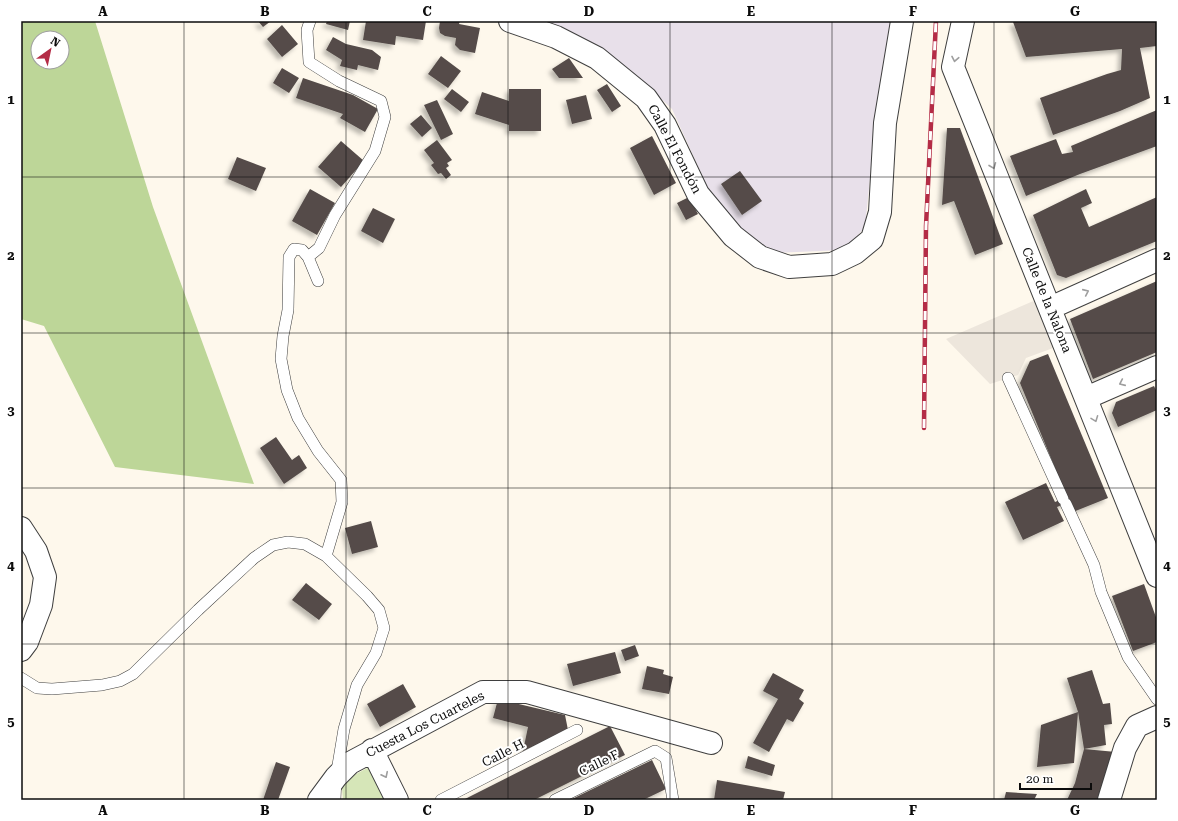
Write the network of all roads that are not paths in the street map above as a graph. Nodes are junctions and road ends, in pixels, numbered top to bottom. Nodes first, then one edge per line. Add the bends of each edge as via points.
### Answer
1 (310, 21) edge
2 (510, 21) edge
3 (902, 21) edge
4 (962, 21) edge
5 (308, 257) junction
6 (1157, 260) edge
7 (318, 281) dead end
8 (1050, 308) junction
9 (1157, 367) edge
10 (1008, 378) dead end
11 (1086, 398) junction
12 (21, 528) edge
13 (326, 556) junction
14 (1154, 563) edge
15 (21, 650) edge
16 (21, 678) edge
17 (1157, 698) edge
18 (1157, 717) edge
19 (577, 730) dead end
20 (711, 744) dead end
21 (372, 750) junction
22 (336, 777) junction
23 (669, 799) edge
24 (318, 800) edge
25 (335, 800) edge
26 (397, 800) edge
27 (441, 800) edge
28 (555, 800) edge
29 (1109, 800) edge

1 - 5 lane via 307,30 309,62 339,81 381,101 385,117 375,151 335,215 319,248
2 - 3 street, Calle El Fondón via 556,37 597,58 646,98 665,125 698,194 733,236 760,257 789,267 832,264 855,253 872,239 880,212 885,123
4 -> 8 street, Calle de la Nalona via 953,67
5 - 7 lane
5 - 13 lane via 302,250 294,249 289,257 288,310 281,359 286,390 298,418 318,451 341,480 342,502
8 -> 6 street
8 - 11 street, Calle de la Nalona
9 -> 11 street
10 - 17 lane via 1094,565 1101,592 1128,657
11 -> 14 street, Calle de la Nalona
12 - 15 street via 36,551 45,577 41,605 27,642
13 - 16 lane via 305,544 288,542 273,545 254,558 133,674 120,681 52,690 37,688
13 - 22 lane via 379,610 384,628 376,653 357,685 344,729
18 - 29 street via 1136,726 1125,748
19 - 27 lane, Calle H
20 - 21 street, Cuesta Los Cuarteles via 527,692 483,692
21 - 22 street, Cuesta Los Cuarteles via 350,763
21 -> 26 street
22 - 24 street, Cuesta Los Cuarteles
22 - 25 lane
23 - 28 lane, Calle F via 666,758 656,751

